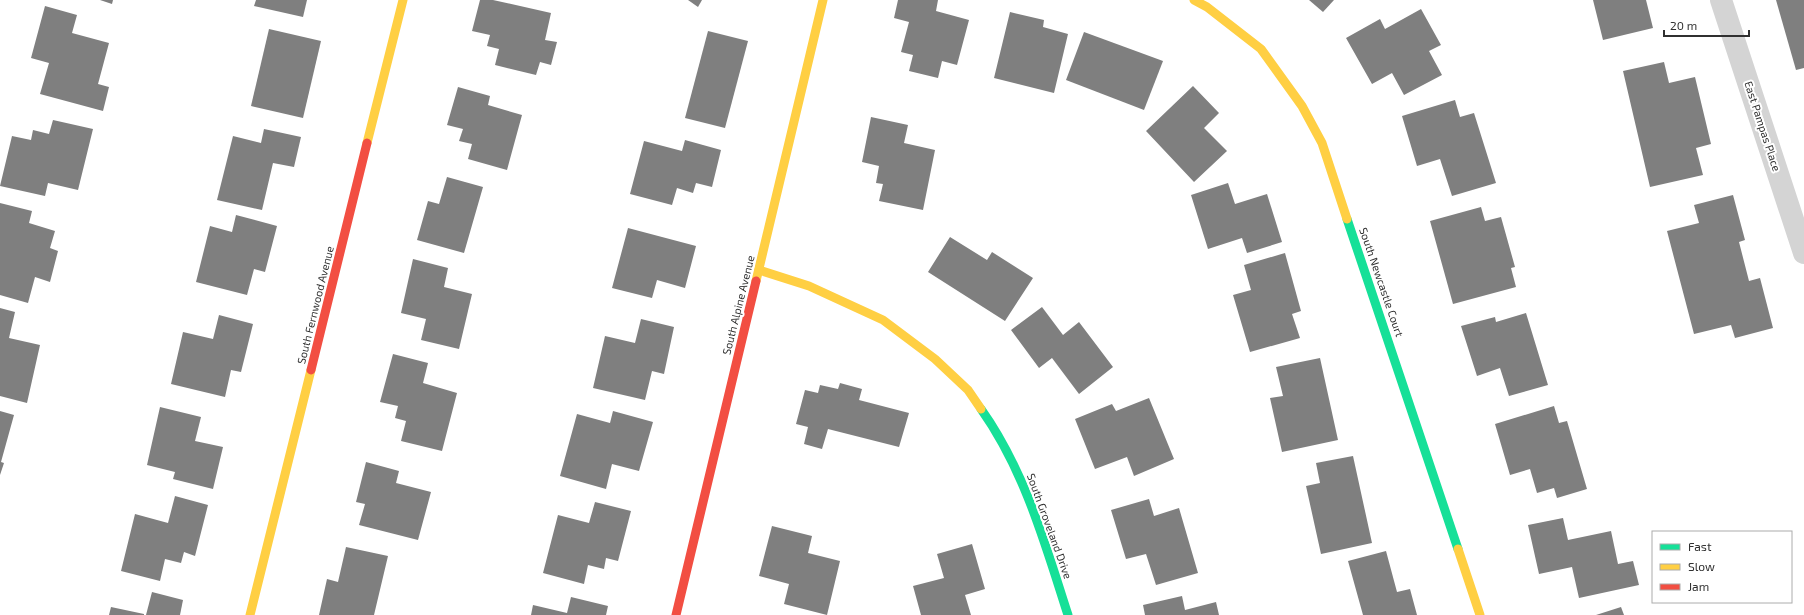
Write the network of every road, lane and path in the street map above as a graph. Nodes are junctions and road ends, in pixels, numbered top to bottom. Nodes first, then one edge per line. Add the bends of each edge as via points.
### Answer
1 (403, 0) edge
2 (823, 0) edge
3 (1194, 0) edge
4 (1721, 0) edge
5 (1804, 253) edge
6 (759, 270) junction
7 (250, 615) edge
8 (676, 615) edge
9 (1068, 615) edge
10 (1480, 615) edge

1 - 7 street, South Fernwood Avenue
2 - 6 street, South Alpine Avenue
3 - 10 street, South Newcastle Court via 1207,7 1261,49 1302,106 1322,143
4 - 5 street, East Pampas Place
6 - 8 street, South Alpine Avenue
6 - 9 street, South Groveland Drive via 809,286 883,320 935,360 968,390 996,430 1014,465 1036,517

